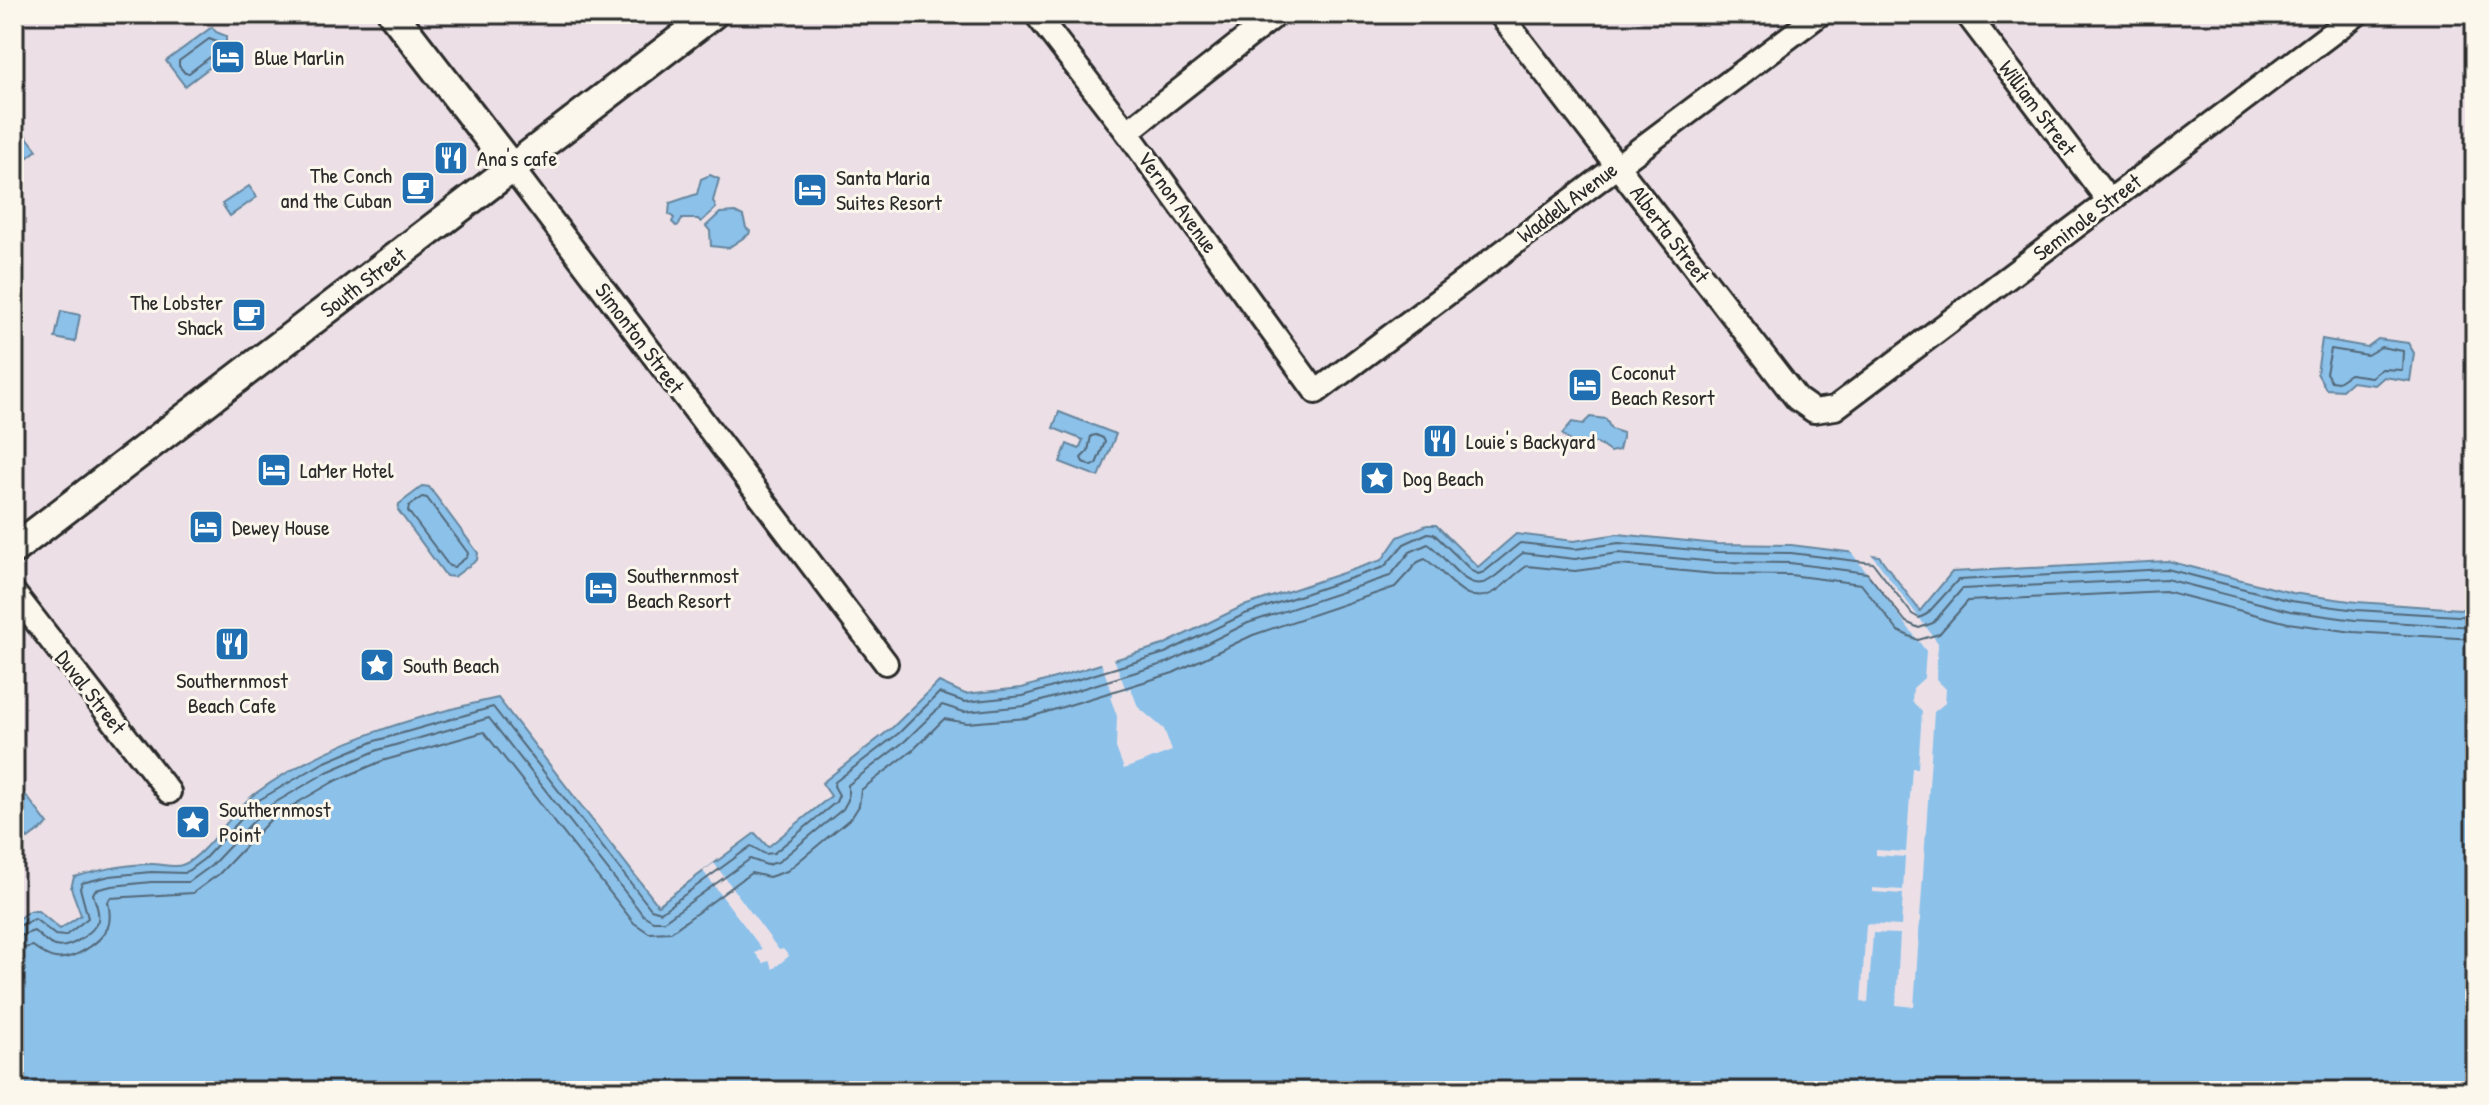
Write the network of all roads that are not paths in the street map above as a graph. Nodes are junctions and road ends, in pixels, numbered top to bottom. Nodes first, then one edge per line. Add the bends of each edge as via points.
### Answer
1 (393, 14) edge
2 (713, 14) edge
3 (1036, 14) edge
4 (1277, 14) edge
5 (1500, 14) edge
6 (1820, 14) edge
7 (1967, 14) edge
8 (2357, 14) edge
9 (1127, 132) junction
10 (1617, 164) junction
11 (511, 167) junction
12 (2109, 201) junction
13 (1316, 392) joint
14 (1814, 411) joint
15 (14, 549) edge
16 (14, 593) edge
17 (886, 663) dead end
18 (169, 792) dead end

1 - 11 street, Simonton Street
2 - 11 street, South Street
3 - 9 street, Vernon Avenue
4 - 9 street
5 - 10 street, Alberta Street
6 - 10 street, Waddell Avenue
7 - 12 street, William Street
8 - 12 street, Seminole Street
9 - 13 street, Vernon Avenue
10 - 13 street, Waddell Avenue
10 - 14 street, Alberta Street via 1797,399
11 - 15 street, South Street
11 - 17 street, Simonton Street
12 - 14 street, Seminole Street via 1835,408
16 - 18 street, Duval Street

